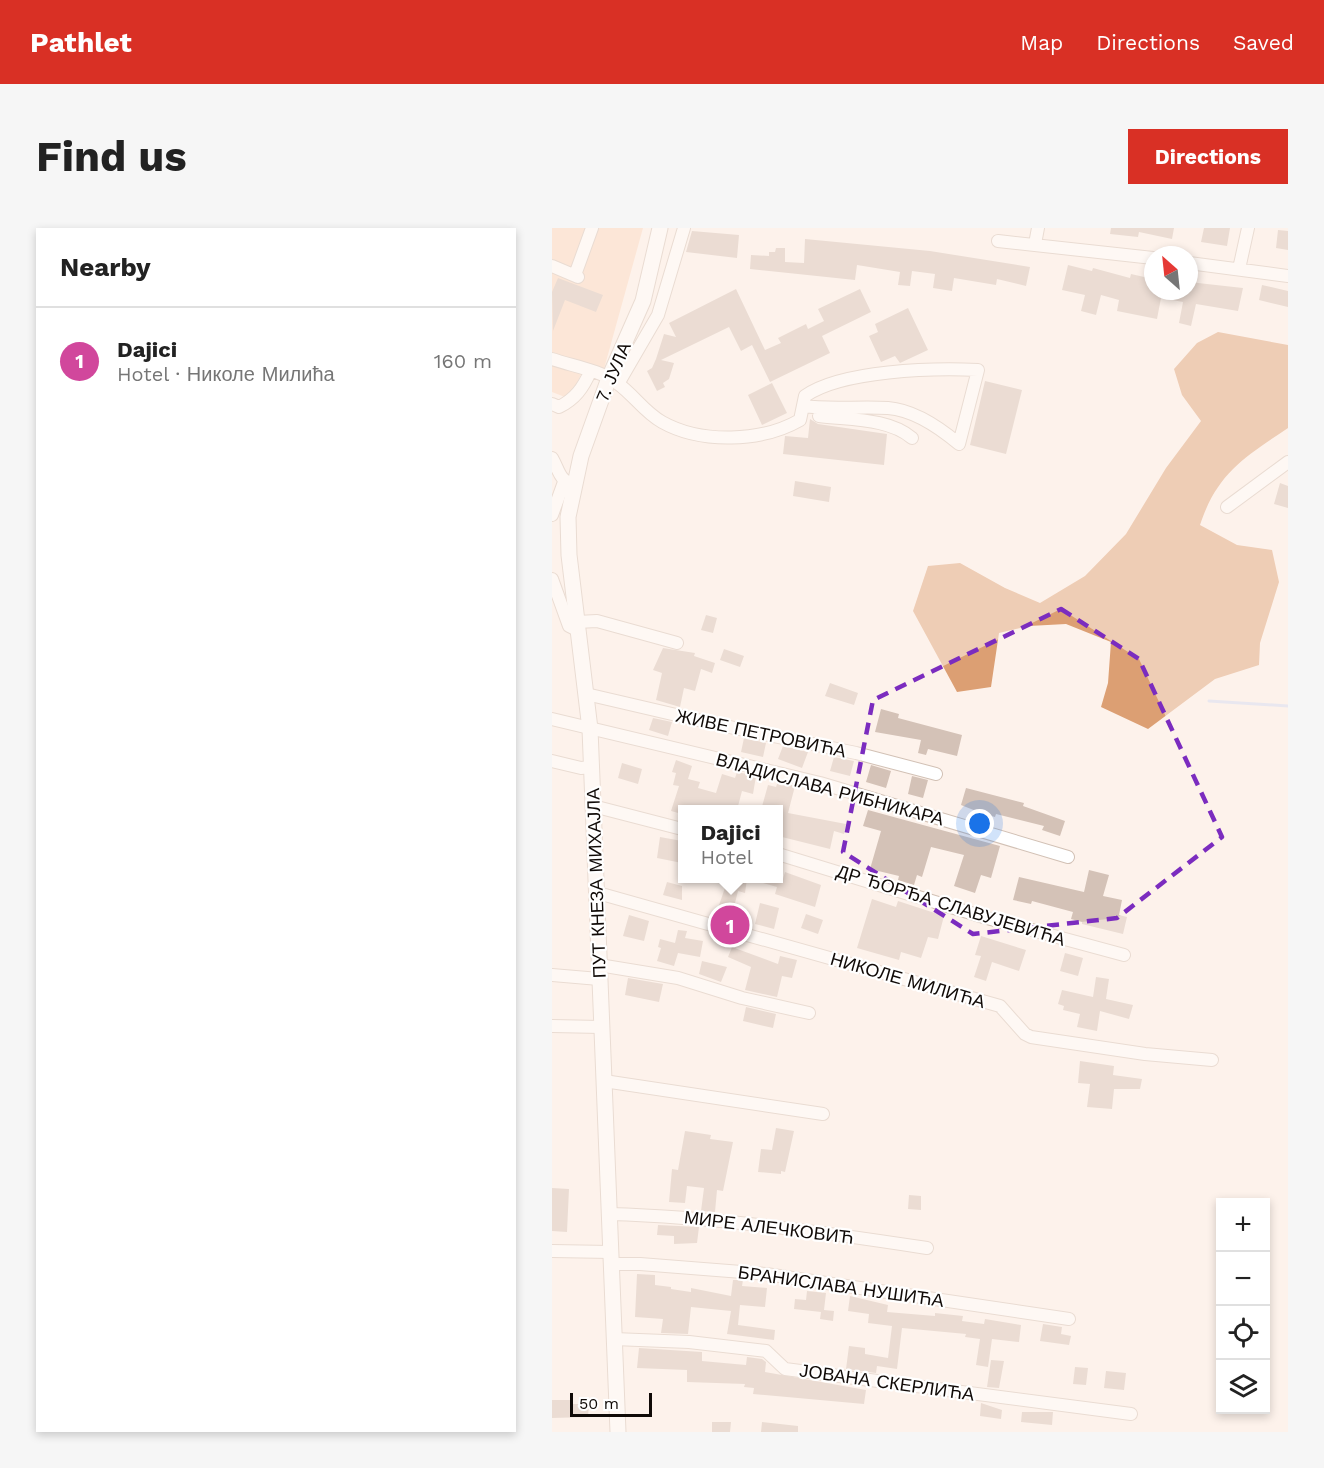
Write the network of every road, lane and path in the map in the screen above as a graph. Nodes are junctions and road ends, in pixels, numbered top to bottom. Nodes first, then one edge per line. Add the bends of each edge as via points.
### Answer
1 (592, 228) edge
2 (660, 228) edge
3 (684, 228) edge
4 (1038, 228) edge
5 (1248, 228) edge
6 (998, 241) dead end
7 (1035, 244) junction
8 (1144, 257) edge
9 (1198, 264) edge
10 (552, 266) edge
11 (1239, 269) junction
12 (1288, 276) edge
13 (552, 359) edge
14 (590, 372) junction
15 (614, 381) junction
16 (552, 404) edge
17 (801, 413) junction
18 (912, 438) dead end
19 (552, 458) edge
20 (1288, 462) edge
21 (569, 484) junction
22 (1227, 507) dead end
23 (552, 514) edge
24 (568, 516) joint
25 (552, 579) edge
26 (578, 626) junction
27 (677, 643) dead end
28 (586, 694) junction
29 (552, 719) edge
30 (590, 729) junction
31 (552, 761) edge
32 (592, 767) junction
33 (936, 774) dead end
34 (593, 806) junction
35 (678, 828) edge
36 (783, 856) edge
37 (1068, 857) dead end
38 (598, 893) junction
39 (1124, 955) dead end
40 (599, 972) junction
41 (552, 975) edge
42 (809, 1012) dead end
43 (552, 1026) edge
44 (601, 1027) junction
45 (1212, 1060) dead end
46 (604, 1081) junction
47 (823, 1114) dead end
48 (609, 1214) junction
49 (927, 1248) dead end
50 (552, 1251) edge
51 (611, 1258) junction
52 (1069, 1319) dead end
53 (614, 1339) junction
54 (1131, 1414) dead end
55 (618, 1432) edge

1 - 10 street via 577,276
2 - 15 main road, 7. ЈУЛА via 643,301
3 - 15 street via 658,315
4 - 7 street
5 - 11 street
6 - 7 street
7 - 8 street
9 - 11 street
11 - 12 street
13 - 14 street
14 - 15 street
14 - 16 street via 570,401 559,407
15 - 17 street via 643,409 683,432 702,436 762,436 784,429
15 - 21 main road, 7. ЈУЛА
17 - 17 street via 890,408 924,420 959,444 978,370 946,368 835,381 805,396
17 - 18 street via 886,425 903,429
19 - 21 street
20 - 22 street
21 - 23 street
21 - 24 main road, 7. ЈУЛА
24 - 26 main road, ПУТ КНЕЗА МИХАЈЛА via 568,555
25 - 26 street via 569,626
26 - 27 street via 597,621
26 - 28 main road, ПУТ КНЕЗА МИХАЈЛА
28 - 30 main road, ПУТ КНЕЗА МИХАЈЛА
28 - 33 street, ЖИВЕ ПЕТРОВИЋА
29 - 30 street, ВЛАДИСЛАВА РИБНИКАРА
30 - 32 main road, ПУТ КНЕЗА МИХАЈЛА
30 - 37 street, ВЛАДИСЛАВА РИБНИКАРА via 819,783
31 - 32 street
32 - 34 main road, ПУТ КНЕЗА МИХАЈЛА
34 - 35 street
34 - 38 main road, ПУТ КНЕЗА МИХАЈЛА
36 - 39 street, ДР ЂОРЂА СЛАВУЈЕВИЋА
38 - 40 main road, ПУТ КНЕЗА МИХАЈЛА
38 - 45 street, НИКОЛЕ МИЛИЋА via 1000,1006 1031,1037
40 - 41 street
40 - 42 street via 678,978 742,998
40 - 44 main road, ПУТ КНЕЗА МИХАЈЛА
43 - 44 street
44 - 46 main road, ПУТ КНЕЗА МИХАЈЛА
46 - 47 street
46 - 48 main road, ПУТ КНЕЗА МИХАЈЛА
48 - 49 street, МИРЕ АЛЕЧКОВИЋ via 688,1217
48 - 51 main road, ПУТ КНЕЗА МИХАЈЛА
50 - 51 street, БРАНИСЛАВА НУШИЋА
51 - 52 street, БРАНИСЛАВА НУШИЋА via 766,1274
51 - 53 main road, ПУТ КНЕЗА МИХАЈЛА
53 - 54 street, ЈОВАНА СКЕРЛИЋА via 766,1351 785,1369
53 - 55 main road, ПУТ КНЕЗА МИХАЈЛА

